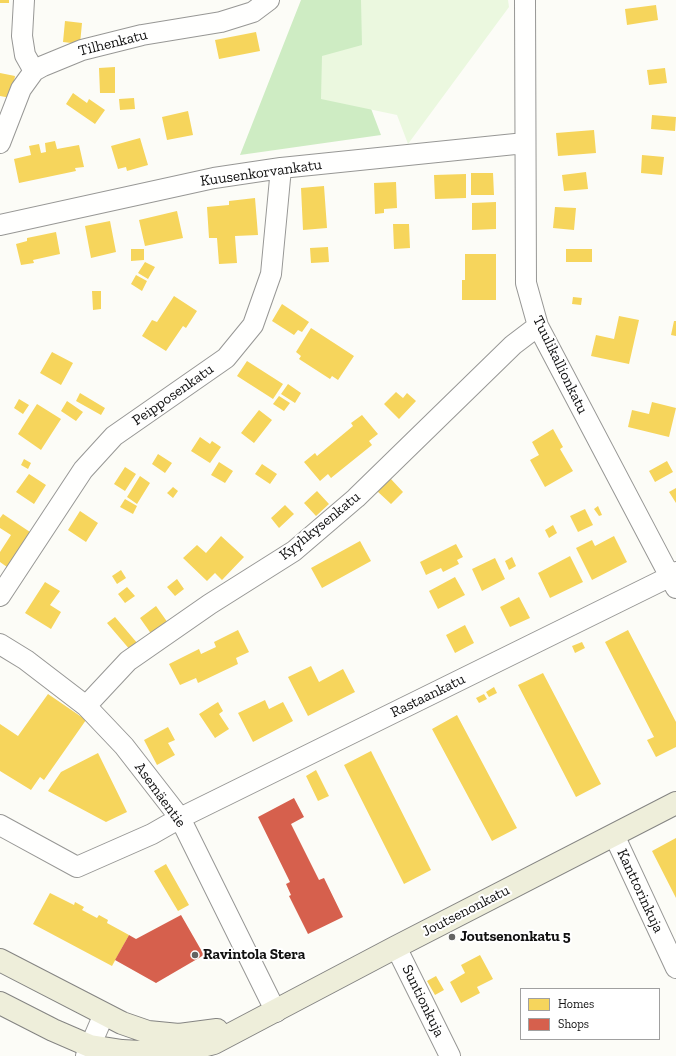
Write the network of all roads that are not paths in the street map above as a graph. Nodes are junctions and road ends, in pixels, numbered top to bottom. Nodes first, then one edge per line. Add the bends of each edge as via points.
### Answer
1 (24, 0) edge
2 (269, 0) edge
3 (525, 0) edge
4 (34, 71) junction
5 (0, 142) edge
6 (525, 143) junction
7 (281, 168) junction
8 (0, 225) edge
9 (538, 326) junction
10 (674, 579) edge
11 (0, 596) edge
12 (0, 644) edge
13 (86, 706) junction
14 (676, 803) edge
15 (180, 818) junction
16 (0, 825) edge
17 (614, 835) junction
18 (396, 947) junction
19 (0, 960) edge
20 (676, 968) edge
21 (0, 1003) edge
22 (104, 1014) junction
23 (267, 1017) junction
24 (88, 1051) edge
25 (450, 1056) edge

1 - 4 street via 22,36 25,55
2 - 4 street, Tilhenkatu via 253,12 221,22 142,35 82,50
3 - 6 street, Tuulikallionkatu
4 - 5 street via 21,90
6 - 7 street, Kuusenkorvankatu
6 - 9 street, Tuulikallionkatu via 526,283
7 - 8 street, Kuusenkorvankatu via 214,178
7 - 11 street, Peipposenkatu via 271,274 253,325 226,358 114,436 82,470
9 - 10 street, Tuulikallionkatu
9 - 13 street, Kyyhkysenkatu via 513,345 356,498 294,551 210,604 128,661
10 - 15 street, Rastaankatu
12 - 13 street, Asemäentie via 26,660
13 - 15 street, Asemäentie via 124,746
14 - 17 main road, Joutsenonkatu
15 - 16 street, Rastaankatu via 152,834 77,868
15 - 23 street, Asemäentie
17 - 18 main road, Joutsenonkatu
17 - 20 street, Kanttorinkuja
18 - 23 main road, Joutsenonkatu
18 - 25 street, Suntionkuja
19 - 22 main road, Joutsenonkatu
21 - 24 main road, Joutsenonkatu
22 - 23 main road, Joutsenonkatu via 148,1032 179,1035 212,1032
22 - 24 street
23 - 24 main road, Joutsenonkatu via 214,1043 184,1051

